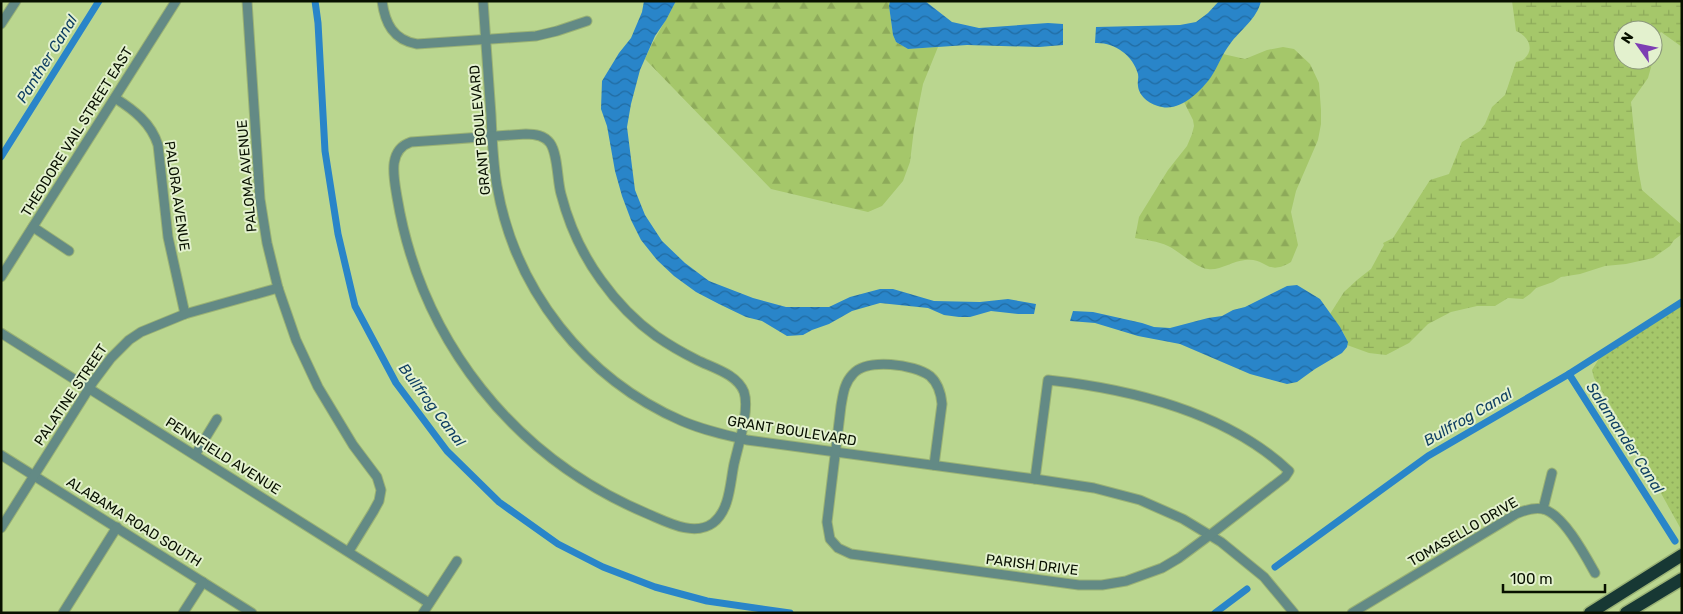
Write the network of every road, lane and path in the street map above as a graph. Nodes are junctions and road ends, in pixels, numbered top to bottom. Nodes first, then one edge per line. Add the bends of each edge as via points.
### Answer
1 (16, 1) edge
2 (176, 1) edge
3 (247, 1) edge
4 (382, 1) edge
5 (483, 1) edge
6 (587, 21) dead end
7 (1, 24) edge
8 (486, 39) junction
9 (116, 98) junction
10 (492, 136) junction
11 (33, 227) junction
12 (69, 251) dead end
13 (1, 277) edge
14 (278, 288) junction
15 (185, 314) junction
16 (1, 333) edge
17 (90, 388) junction
18 (217, 419) dead end
19 (740, 439) junction
20 (836, 453) junction
21 (1, 455) edge
22 (195, 455) junction
23 (934, 466) junction
24 (1552, 473) dead end
25 (35, 476) junction
26 (1034, 478) junction
27 (1543, 509) junction
28 (117, 527) junction
29 (1, 528) edge
30 (1210, 535) junction
31 (349, 551) junction
32 (1682, 556) edge
33 (457, 560) dead end
34 (1595, 572) dead end
35 (1682, 579) edge
36 (203, 582) junction
37 (429, 603) junction
38 (63, 613) edge
39 (183, 613) edge
40 (252, 613) edge
41 (424, 613) edge
42 (1294, 613) edge
43 (1352, 613) edge
44 (1590, 613) edge
45 (1626, 613) edge

1 - 7 street
2 - 9 street, THEODORE VAIL STREET EAST
3 - 14 street, PALOMA AVENUE via 260,199
4 - 8 street via 389,28 409,42 426,44
5 - 8 street, GRANT BOULEVARD
6 - 8 street via 536,36
8 - 10 street, GRANT BOULEVARD
9 - 11 street, THEODORE VAIL STREET EAST
9 - 15 street, PALORA AVENUE via 146,122 158,145 168,237
10 - 19 street, GRANT BOULEVARD via 497,188 509,234 537,295 564,333 592,363 618,384 662,412
10 - 19 street via 535,134 549,142 554,151 568,216 599,278 621,305 654,334 740,384 746,408
10 - 19 street via 411,142 397,152 394,165 397,199 409,252 423,290 450,344 488,398 550,458 592,486 635,508 688,528 707,526 720,515 728,496
11 - 12 street
11 - 13 street, THEODORE VAIL STREET EAST
14 - 15 street, PALATINE STREET
14 - 31 street, PALOMA AVENUE via 310,371 382,490 379,501
15 - 17 street, PALATINE STREET via 129,340 111,358
16 - 17 street, PENNFIELD AVENUE
17 - 22 street, PENNFIELD AVENUE
17 - 25 street, PALATINE STREET
18 - 22 street
19 - 20 street, GRANT BOULEVARD
20 - 23 street, GRANT BOULEVARD
20 - 23 street via 847,380 868,365 891,365 924,373 939,389 942,404
20 - 30 street, PARISH DRIVE via 827,513 828,531 838,548 851,554 1079,585 1102,585 1126,581 1162,568
21 - 25 street, ALABAMA ROAD SOUTH
22 - 31 street, PENNFIELD AVENUE
23 - 26 street, GRANT BOULEVARD
24 - 27 street
25 - 28 street, ALABAMA ROAD SOUTH
25 - 29 street, PALATINE STREET
26 - 30 street, GRANT BOULEVARD via 1102,489 1140,500
26 - 30 street, PARISH DRIVE via 1048,380 1126,392 1170,405 1245,438 1289,471
27 - 34 street via 1564,524
27 - 43 street, TOMASELLO DRIVE via 1516,514
28 - 36 street, ALABAMA ROAD SOUTH
28 - 38 street
30 - 42 street, GRANT BOULEVARD via 1250,564
31 - 37 street, PENNFIELD AVENUE
32 - 44 highway
33 - 37 street
35 - 45 highway
36 - 39 street
36 - 40 street, ALABAMA ROAD SOUTH
37 - 41 street

